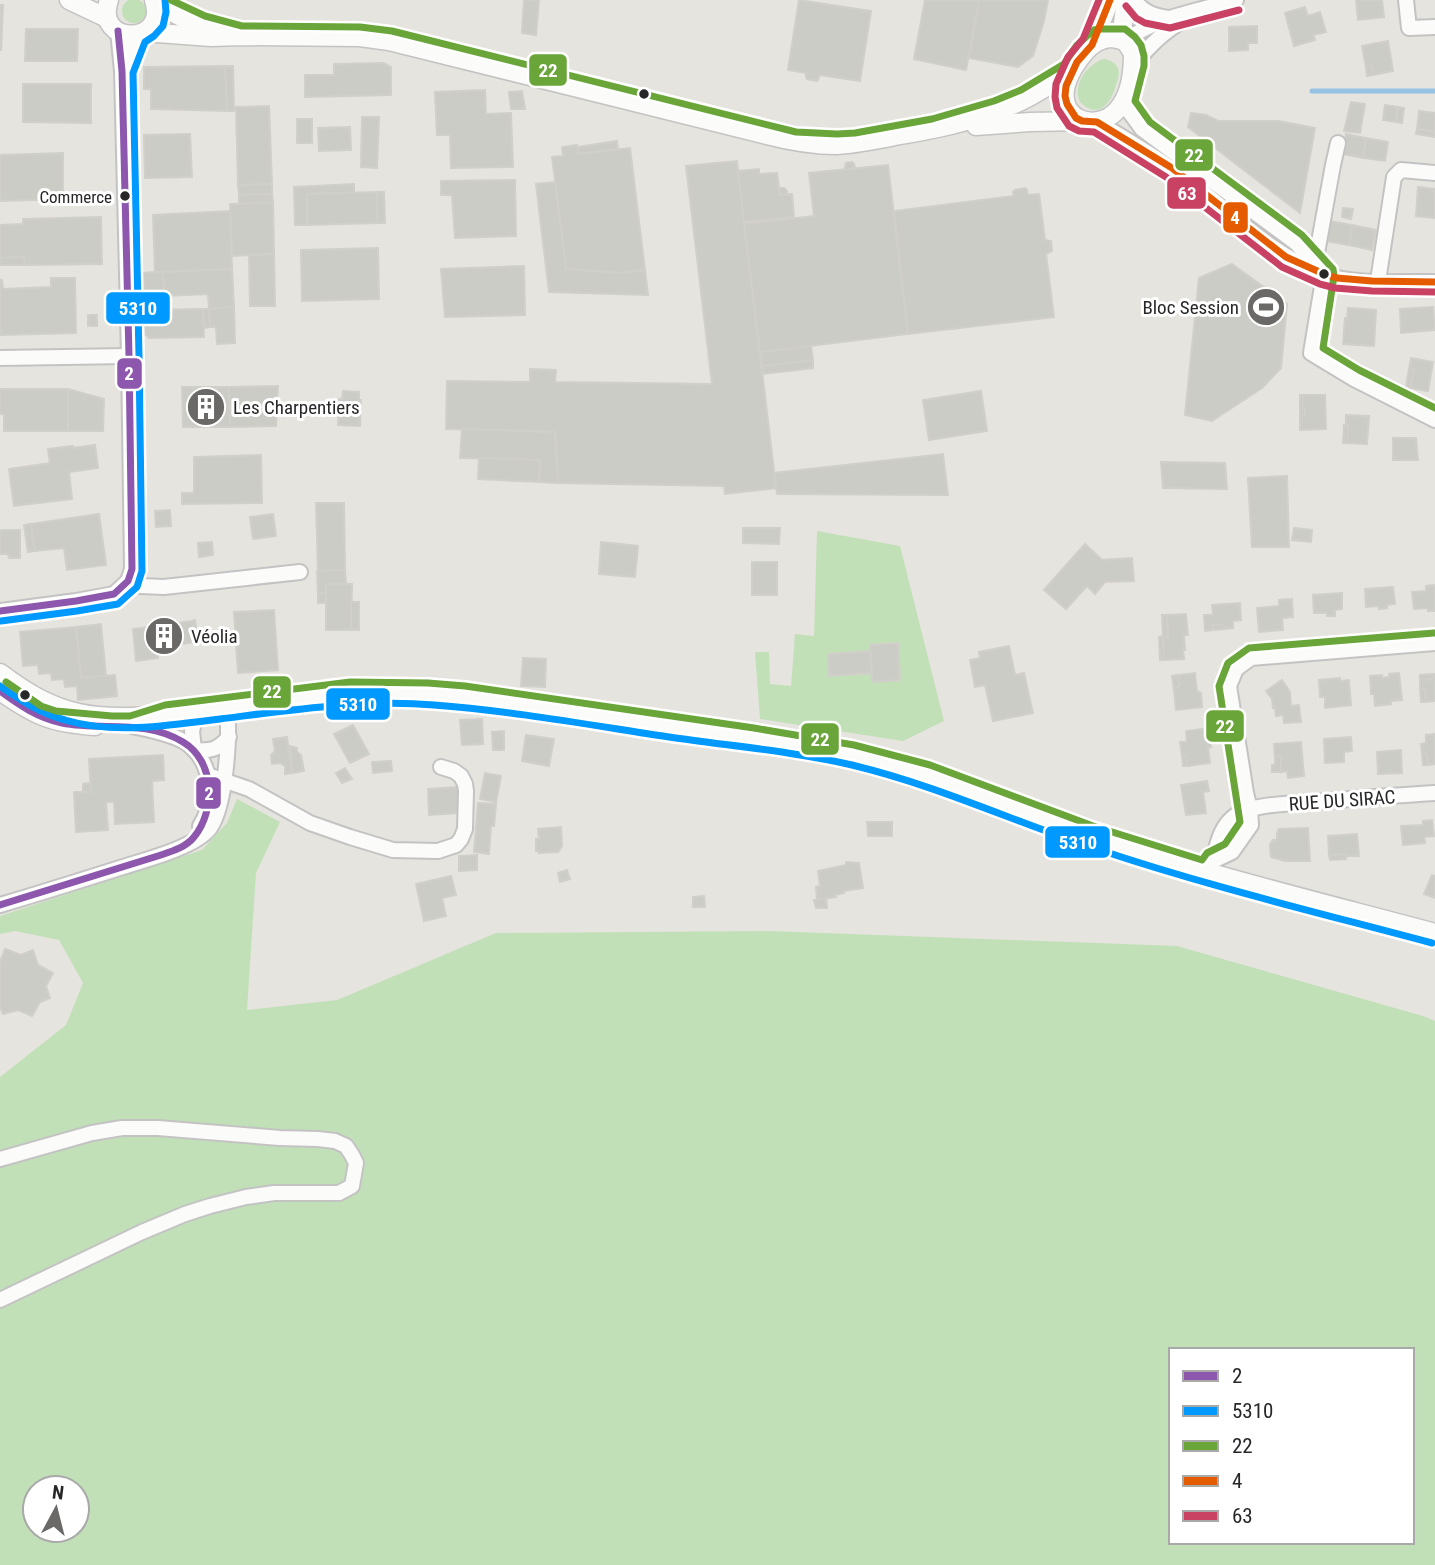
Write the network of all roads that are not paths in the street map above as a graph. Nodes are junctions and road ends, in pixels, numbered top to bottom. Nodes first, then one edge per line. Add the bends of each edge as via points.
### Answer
1 (69, 0) edge
2 (1110, 0) edge
3 (1126, 0) edge
4 (1134, 0) edge
5 (1236, 0) edge
6 (1406, 0) edge
7 (155, 1) edge
8 (1210, 8) junction
9 (111, 17) edge
10 (1170, 18) junction
11 (1435, 27) edge
12 (140, 33) junction
13 (240, 36) junction
14 (1123, 40) junction
15 (1093, 45) junction
16 (1133, 66) junction
17 (122, 71) junction
18 (1071, 72) junction
19 (1123, 103) junction
20 (1090, 122) junction
21 (934, 129) junction
22 (1338, 143) dead end
23 (1435, 173) edge
24 (1319, 269) junction
25 (1378, 281) junction
26 (1435, 282) edge
27 (129, 356) junction
28 (0, 358) edge
29 (1435, 421) edge
30 (300, 572) dead end
31 (128, 580) junction
32 (0, 611) edge
33 (1435, 643) edge
34 (0, 673) edge
35 (0, 691) edge
36 (227, 708) junction
37 (197, 711) junction
38 (166, 715) junction
39 (132, 726) junction
40 (229, 737) junction
41 (194, 750) junction
42 (441, 767) dead end
43 (208, 775) junction
44 (223, 780) junction
45 (1435, 793) edge
46 (1250, 809) junction
47 (190, 842) junction
48 (1211, 867) junction
49 (0, 905) edge
50 (1435, 933) edge
51 (0, 1159) edge
52 (0, 1300) edge

1 - 9 street
2 - 15 street
3 - 14 street
4 - 10 street via 1149,13
5 - 8 street
6 - 11 street via 1409,28
7 - 12 street via 155,19
7 - 13 street via 201,26
8 - 10 street
8 - 16 street via 1173,26
9 - 12 street via 131,35
9 - 17 street
10 - 14 street
12 - 13 street
12 - 17 street
13 - 21 street via 389,41 794,142 837,145
14 - 15 street via 1100,39
14 - 16 street via 1133,53
15 - 18 street
16 - 19 street
17 - 27 street
18 - 20 street via 1065,96 1070,111
18 - 21 street via 998,111
19 - 20 street via 1110,117
19 - 24 street via 1142,129 1296,243
20 - 21 street
20 - 24 street via 1171,168 1286,257
22 - 24 street
23 - 25 street via 1401,170 1394,177
24 - 25 street via 1350,279
24 - 29 street via 1311,353
25 - 26 street
27 - 28 street
27 - 31 street via 132,569
30 - 31 street via 164,587
31 - 32 street via 104,597
33 - 46 street via 1251,658 1236,669 1229,686
34 - 38 street via 26,692 81,714
35 - 39 street via 54,721
36 - 37 street
36 - 40 street
36 - 48 street via 351,692 428,693 801,746 926,775 1155,857
37 - 38 street
37 - 41 street via 191,732
38 - 39 street
39 - 41 street via 176,738
40 - 41 street via 216,749
40 - 44 street
41 - 43 street
42 - 44 street via 461,776 466,791 461,839 438,851 393,850 350,837 310,823
43 - 44 street
43 - 47 street via 208,806
44 - 47 street via 211,826
45 - 46 street, RUE DU SIRAC
46 - 48 street via 1236,815 1226,827
46 - 48 street via 1251,825 1241,841
47 - 49 street
48 - 50 street
51 - 52 street via 92,1133 158,1128 335,1141 346,1146 356,1163 352,1186 339,1193 265,1195 210,1206 142,1231

